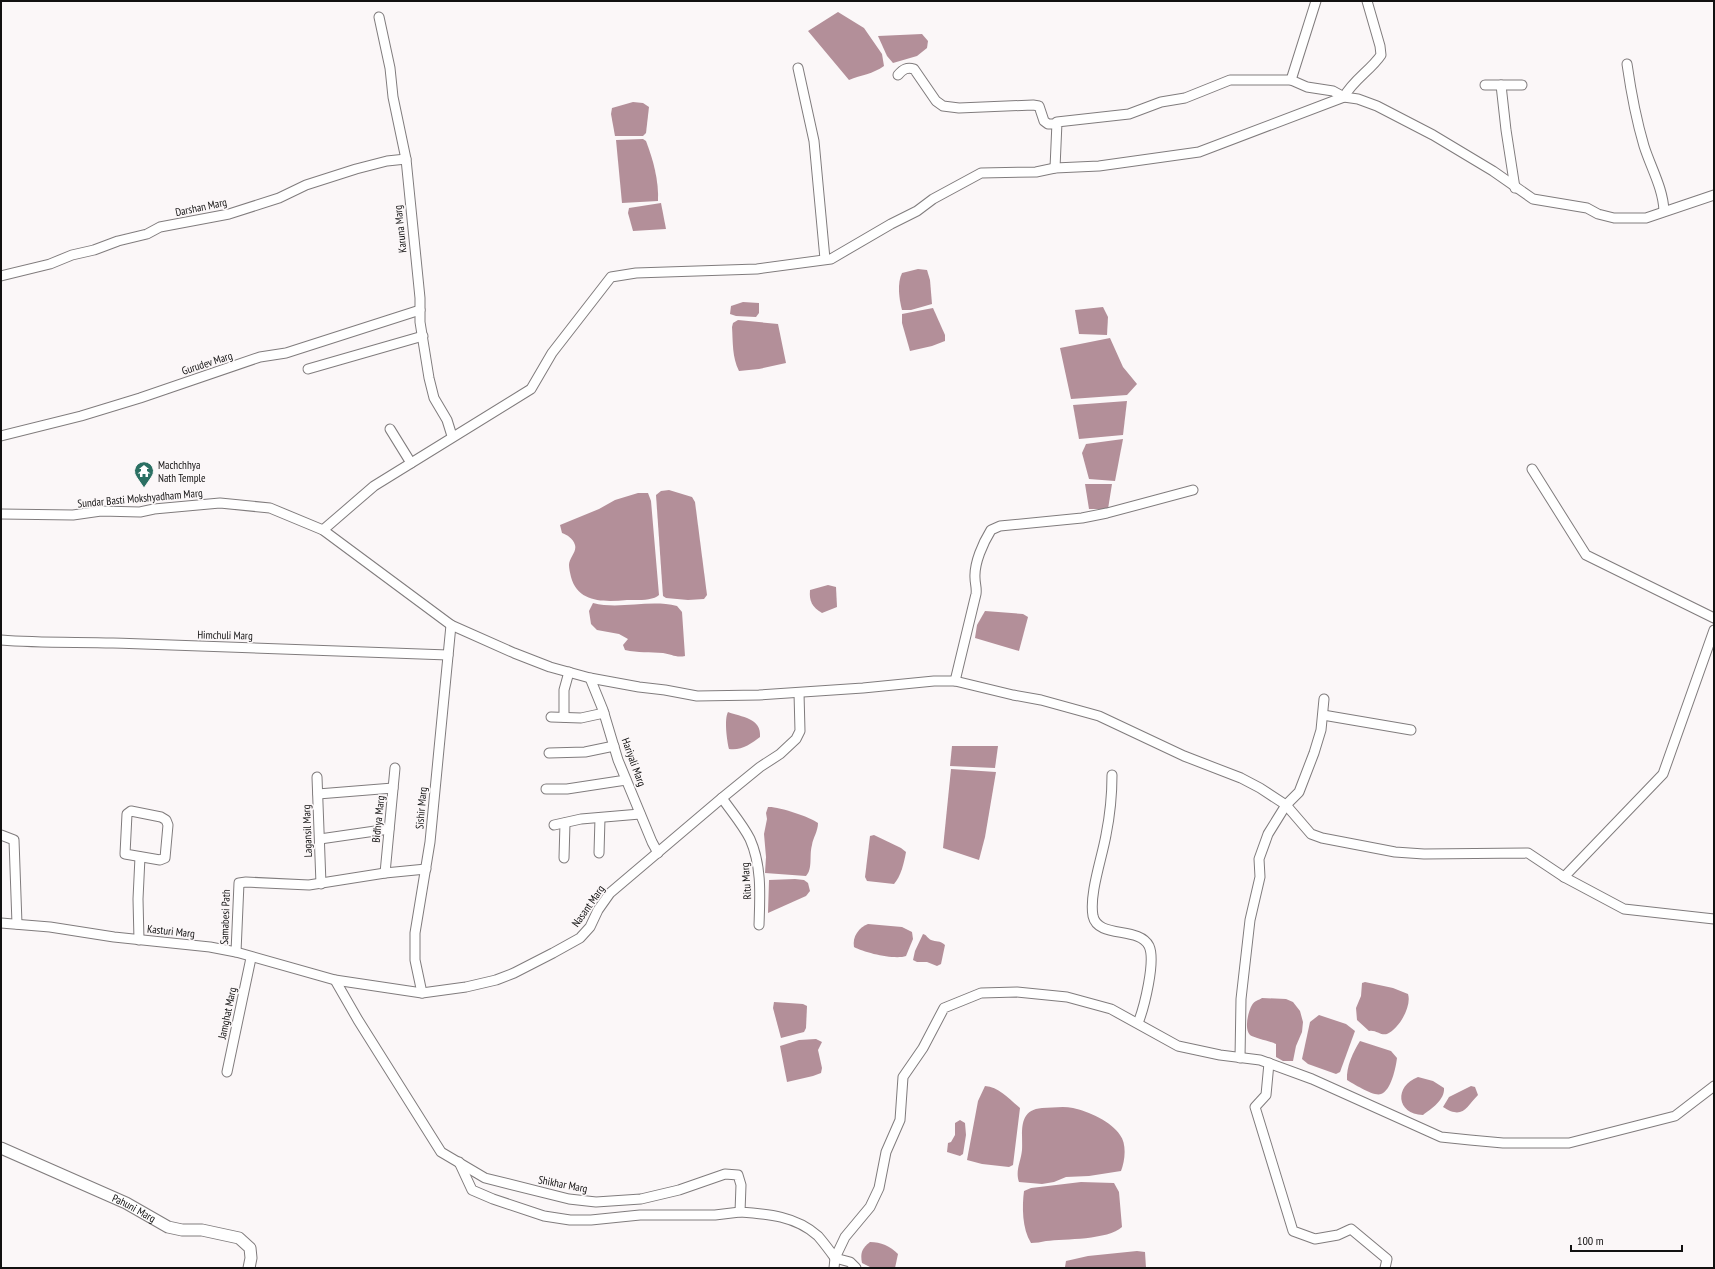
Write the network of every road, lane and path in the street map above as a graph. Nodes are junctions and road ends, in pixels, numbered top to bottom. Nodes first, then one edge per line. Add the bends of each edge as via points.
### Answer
1 (1316, 1) edge
2 (1367, 1) edge
3 (379, 17) dead end
4 (1627, 64) dead end
5 (798, 68) dead end
6 (898, 75) dead end
7 (1291, 80) junction
8 (1501, 85) junction
9 (1522, 85) dead end
10 (1485, 86) dead end
11 (1344, 97) junction
12 (1056, 124) junction
13 (406, 159) junction
14 (1055, 168) junction
15 (1515, 188) junction
16 (1714, 195) edge
17 (1664, 211) junction
18 (825, 259) junction
19 (1, 276) edge
20 (420, 310) junction
21 (423, 336) junction
22 (308, 369) dead end
23 (390, 429) dead end
24 (1, 436) edge
25 (452, 436) junction
26 (411, 463) junction
27 (1532, 469) dead end
28 (1193, 490) dead end
29 (1, 514) edge
30 (323, 530) junction
31 (1714, 618) edge
32 (451, 625) junction
33 (1714, 630) edge
34 (1, 640) edge
35 (448, 656) junction
36 (569, 672) junction
37 (590, 678) junction
38 (955, 681) junction
39 (799, 693) junction
40 (1324, 699) dead end
41 (604, 713) junction
42 (1323, 715) junction
43 (551, 717) dead end
44 (564, 717) junction
45 (1411, 730) dead end
46 (614, 746) junction
47 (549, 753) dead end
48 (395, 768) dead end
49 (1112, 775) dead end
50 (317, 777) dead end
51 (626, 780) junction
52 (393, 788) junction
53 (546, 789) dead end
54 (318, 794) junction
55 (722, 798) junction
56 (1286, 805) junction
57 (640, 814) junction
58 (600, 818) junction
59 (565, 823) junction
60 (554, 826) dead end
61 (389, 829) junction
62 (1, 835) edge
63 (320, 839) junction
64 (599, 853) dead end
65 (658, 853) junction
66 (140, 857) junction
67 (564, 858) dead end
68 (426, 868) junction
69 (385, 873) junction
70 (1564, 877) junction
71 (321, 884) junction
72 (1714, 919) edge
73 (1, 922) edge
74 (17, 924) junction
75 (759, 925) dead end
76 (140, 940) junction
77 (236, 952) junction
78 (251, 958) junction
79 (336, 980) junction
80 (422, 992) junction
81 (1138, 1023) junction
82 (1240, 1058) junction
83 (1269, 1063) junction
84 (227, 1072) dead end
85 (1714, 1086) edge
86 (1, 1148) edge
87 (459, 1162) junction
88 (740, 1212) junction
89 (836, 1258) junction
90 (249, 1268) edge
91 (834, 1268) edge
92 (856, 1268) edge
93 (1385, 1268) edge

1 - 7 street
2 - 11 street via 1381,56
3 - 13 street, Karuna Marg
4 - 17 street via 1644,146 1663,196
5 - 18 street via 814,141
6 - 12 street via 902,70 914,69 943,106 959,108 1033,105 1039,106 1044,121
7 - 11 street via 1307,87 1333,91
7 - 12 street via 1230,80 1185,98 1161,102 1129,114 1092,117
8 - 9 street
8 - 10 street
8 - 15 street
11 - 14 street via 1198,152 1099,166
11 - 15 street via 1377,106 1433,135
12 - 14 street
13 - 19 street, Darshan Marg via 356,169 229,214 160,227 147,234 72,255 50,264
13 - 20 street, Karuna Marg
14 - 18 street via 1036,172 981,173 831,259
15 - 17 street via 1533,199 1587,208 1614,218 1646,218
16 - 17 street
18 - 25 street via 758,269 636,273 611,277 552,352 531,389
20 - 21 street, Karuna Marg
20 - 24 street, Gurudev Marg via 286,353 260,357 81,416
21 - 22 street
21 - 25 street, Karuna Marg via 434,398 447,420
23 - 26 street
25 - 26 street
26 - 30 street via 374,486
27 - 31 street via 1586,555
28 - 38 street via 1082,518 1000,526 991,530 978,563 976,594
29 - 30 street, Sundar Basti Mokshyadham Marg via 73,515 101,511 140,512 220,503 270,508
30 - 32 street, Sundar Basti Mokshyadham Marg
32 - 35 street, Sishir Marg
32 - 36 street, Sundar Basti Mokshyadham Marg via 514,653
33 - 70 street via 1663,774
34 - 35 street, Himchuli Marg via 52,644 299,648
35 - 68 street, Sishir Marg
36 - 37 street, Sundar Basti Mokshyadham Marg
36 - 44 street via 564,690
37 - 39 street, Sundar Basti Mokshyadham Marg via 697,696
37 - 41 street, Hariyali Marg
38 - 39 street, Sundar Basti Mokshyadham Marg
38 - 56 street, Sundar Basti Mokshyadham Marg via 1099,716 1184,756 1240,778
39 - 55 street, Nasant Marg via 800,731 796,740
40 - 42 street
41 - 44 street via 581,718
41 - 46 street, Hariyali Marg
42 - 45 street
42 - 56 street via 1314,753 1299,792
43 - 44 street
46 - 47 street via 585,752
46 - 51 street, Hariyali Marg
48 - 52 street, Bidhya Marg
49 - 81 street via 1110,809 1096,883 1093,918 1101,927 1114,932 1125,932 1144,940 1149,946 1152,958 1144,1008
50 - 54 street, Lagansil Marg
51 - 53 street via 567,789
51 - 57 street, Hariyali Marg
52 - 54 street
52 - 61 street, Bidhya Marg
54 - 63 street, Lagansil Marg
55 - 65 street, Nasant Marg
55 - 75 street, Ritu Marg via 749,838 757,857
56 - 70 street, Sundar Basti Mokshyadham Marg via 1311,834 1322,838 1395,852 1528,853
56 - 82 street via 1268,834 1259,859 1260,877 1250,920 1241,999
57 - 58 street
57 - 65 street, Hariyali Marg
58 - 59 street
58 - 64 street
59 - 60 street
59 - 67 street
61 - 63 street
61 - 69 street, Bidhya Marg
62 - 74 street via 14,840
63 - 71 street, Lagansil Marg
65 - 80 street, Nasant Marg via 610,893 590,927 580,938 496,980 466,987
66 - 66 street via 160,860 165,858 168,824 162,817 131,811 127,814 124,851 128,855
66 - 76 street
68 - 69 street
68 - 80 street, Sishir Marg via 415,933 415,960
69 - 71 street
70 - 72 street, Sundar Basti Mokshyadham Marg via 1624,909
71 - 77 street, Samabesi Path via 239,883
73 - 74 street, Kasturi Marg
74 - 76 street, Kasturi Marg
76 - 77 street, Kasturi Marg
77 - 78 street, Kasturi Marg
78 - 79 street, Kasturi Marg
78 - 84 street, Jamghat Marg
79 - 80 street, Nasant Marg
79 - 87 street, Shikhar Marg via 361,1026 441,1152
81 - 82 street via 1178,1046
81 - 89 street via 1111,1009 1068,997 1017,992 981,993 944,1008 923,1048 903,1077 900,1120 886,1152 879,1188 870,1207 845,1237
82 - 83 street
83 - 85 street via 1312,1079 1441,1137 1503,1143 1569,1142 1675,1116
83 - 93 street via 1266,1095 1255,1107 1293,1231 1315,1239 1338,1235 1351,1229 1387,1259
86 - 90 street, Pahuni Marg via 126,1203 168,1227 202,1230 239,1238 250,1248
87 - 88 street via 472,1190 544,1216 592,1220 640,1215 708,1215
87 - 88 street, Shikhar Marg via 485,1178 511,1186 588,1201 641,1199 679,1190 725,1174 733,1174 738,1175 741,1185
88 - 89 street via 781,1216 802,1224 818,1237
89 - 91 street
89 - 92 street via 850,1262

